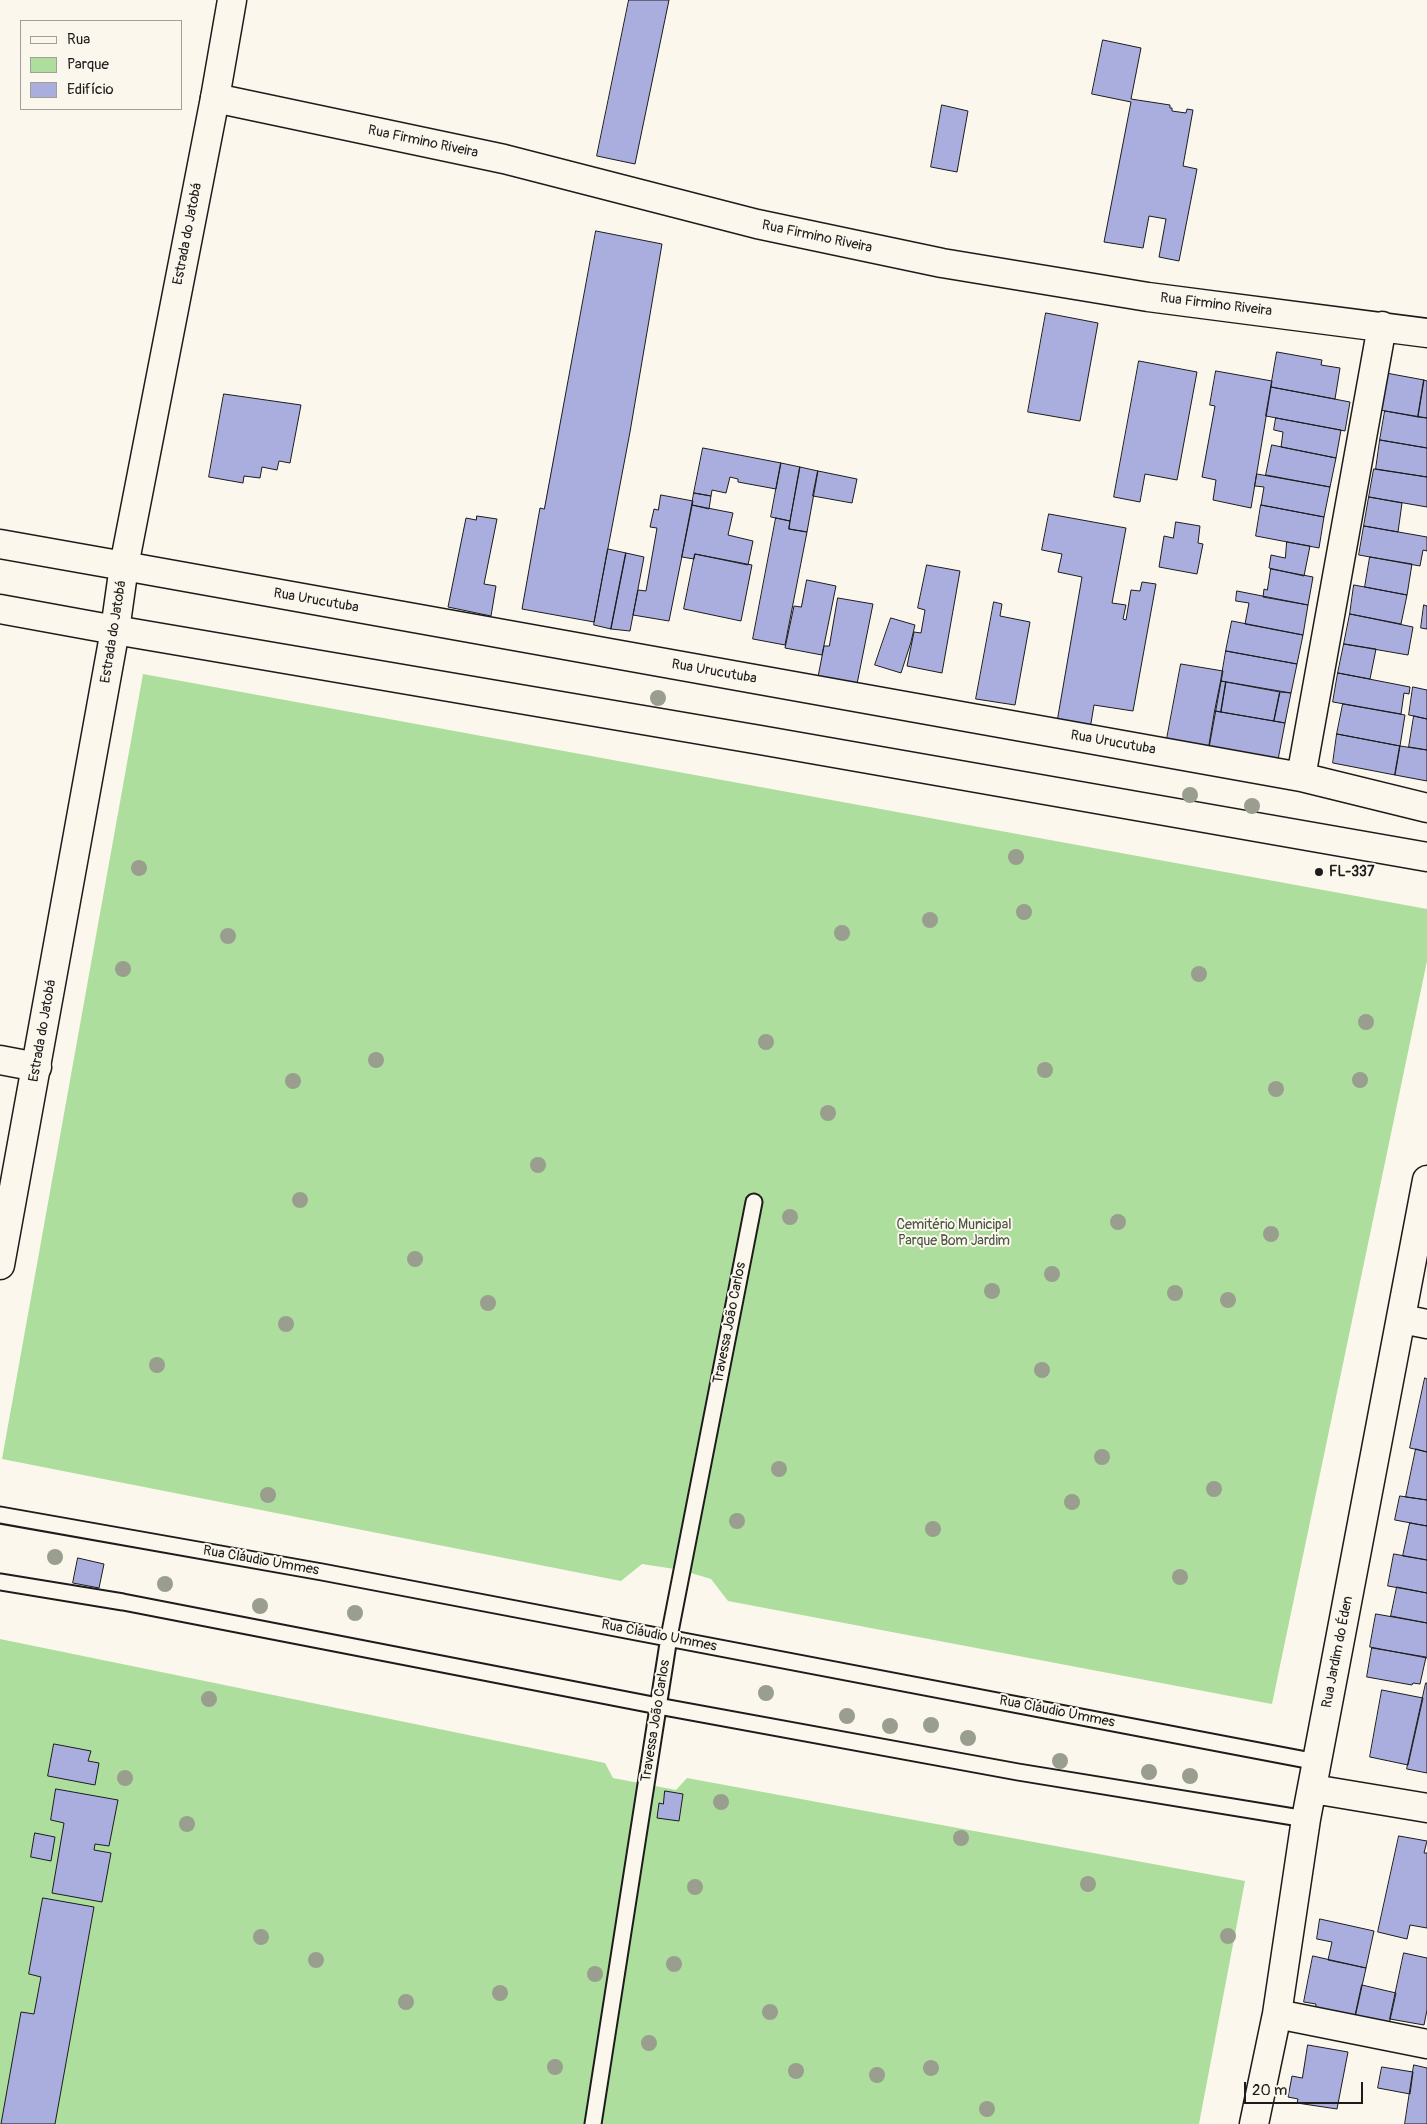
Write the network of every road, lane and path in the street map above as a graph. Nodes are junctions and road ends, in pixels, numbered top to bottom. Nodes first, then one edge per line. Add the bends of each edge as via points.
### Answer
1 (232, 0) edge
2 (215, 98) junction
3 (1382, 326) junction
4 (1427, 332) edge
5 (0, 544) edge
6 (124, 566) junction
7 (0, 609) edge
8 (115, 630) junction
9 (1301, 777) junction
10 (1427, 808) edge
11 (1427, 857) edge
12 (0, 1060) edge
13 (36, 1067) junction
14 (1427, 1180) edge
15 (754, 1202) dead end
16 (0, 1265) edge
17 (1414, 1322) edge
18 (0, 1515) edge
19 (0, 1582) edge
20 (668, 1637) junction
21 (658, 1706) junction
22 (1317, 1762) junction
23 (1312, 1789) junction
24 (1427, 1808) edge
25 (1306, 1819) junction
26 (1277, 2014) junction
27 (1427, 2044) edge
28 (593, 2124) edge
29 (1254, 2124) edge

1 - 2 street, Estrada do Jatobá
2 - 3 street, Rua Firmino Riveira via 504,159 757,224 942,263 1148,297
2 - 6 street, Estrada do Jatobá
3 - 4 street, Rua Firmino Riveira
3 - 9 street
5 - 6 street, Rua Urucutuba
6 - 8 street, Estrada do Jatobá
6 - 9 street, Rua Urucutuba
7 - 8 street
8 - 11 street
8 - 13 street, Estrada do Jatobá
9 - 10 street, Rua Urucutuba
12 - 13 street
13 - 16 street, Estrada do Jatobá
14 - 17 street, Rua Jardim do Éden
15 - 20 lane, Travessa João Carlos
17 - 22 street, Rua Jardim do Éden
18 - 20 lane, Rua Cláudio Ummes
19 - 21 lane via 123,1602
20 - 21 lane, Travessa João Carlos
20 - 22 lane, Rua Cláudio Ummes
21 - 25 lane via 1018,1772
21 - 28 lane, Travessa João Carlos
22 - 23 street, Rua Jardim do Éden
23 - 24 street
23 - 25 street, Rua Jardim do Éden
25 - 26 street, Rua Jardim do Éden
26 - 27 street
26 - 29 street, Rua Jardim do Éden

